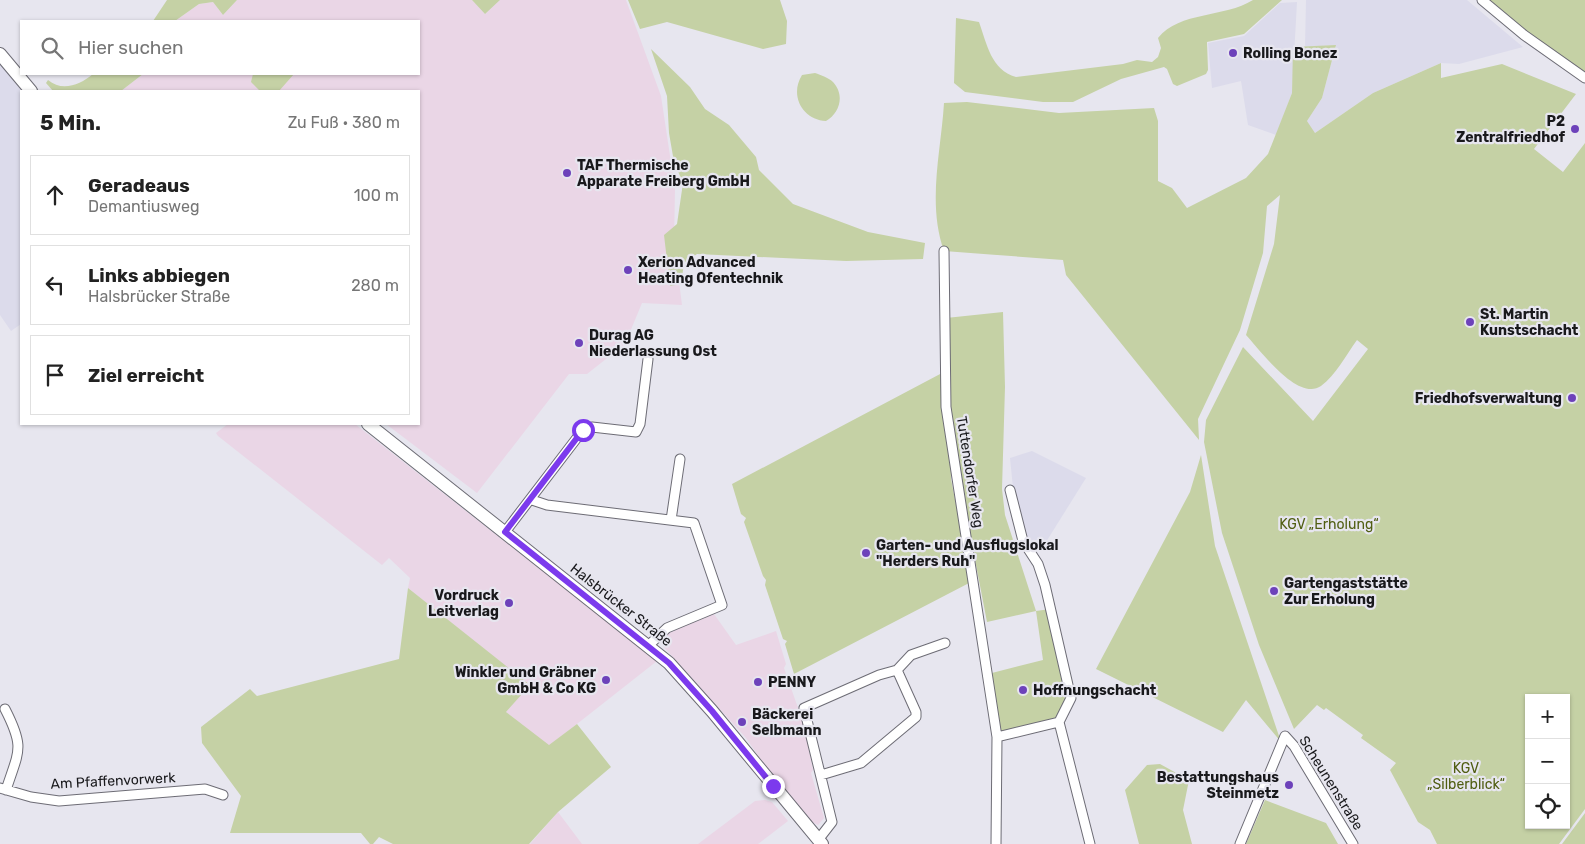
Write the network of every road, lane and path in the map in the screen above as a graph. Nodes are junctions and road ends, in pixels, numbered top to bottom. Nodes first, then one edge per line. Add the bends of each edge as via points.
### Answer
1 (1482, 0) edge
2 (0, 54) edge
3 (1585, 78) edge
4 (30, 90) edge
5 (944, 251) dead end
6 (648, 359) dead end
7 (369, 425) edge
8 (680, 459) dead end
9 (1010, 490) dead end
10 (532, 500) junction
11 (671, 520) junction
12 (505, 532) junction
13 (945, 643) dead end
14 (649, 645) junction
15 (897, 670) junction
16 (5, 708) dead end
17 (1059, 722) junction
18 (997, 737) junction
19 (821, 775) junction
20 (3, 789) edge
21 (223, 795) dead end
22 (820, 842) edge
23 (996, 844) edge
24 (1090, 844) edge
25 (1240, 844) edge
26 (1353, 844) edge

1 - 3 street via 1524,35
2 - 4 main road
5 - 18 street, Tuttendorfer Weg via 946,407
6 - 10 street via 640,424 636,432 592,427 583,430
7 - 12 main road, Halsbrücker Straße
8 - 11 street
9 - 17 street via 1023,541 1038,564 1045,585 1071,698
10 - 11 street via 546,505
10 - 12 street
11 - 14 street via 694,523 722,605 667,628
12 - 14 main road, Halsbrücker Straße
13 - 15 street via 910,655
14 - 22 main road, Halsbrücker Straße via 712,711
15 - 19 street via 916,717 861,763
15 - 19 street via 804,708
16 - 20 street, Am Pfaffenvorwerk via 20,747
17 - 18 street
17 - 24 street
18 - 23 street, Tuttendorfer Weg
19 - 22 street via 832,822
20 - 21 street, Am Pfaffenvorwerk via 59,801 205,789
25 - 26 street, Scheunenstraße via 1285,736

